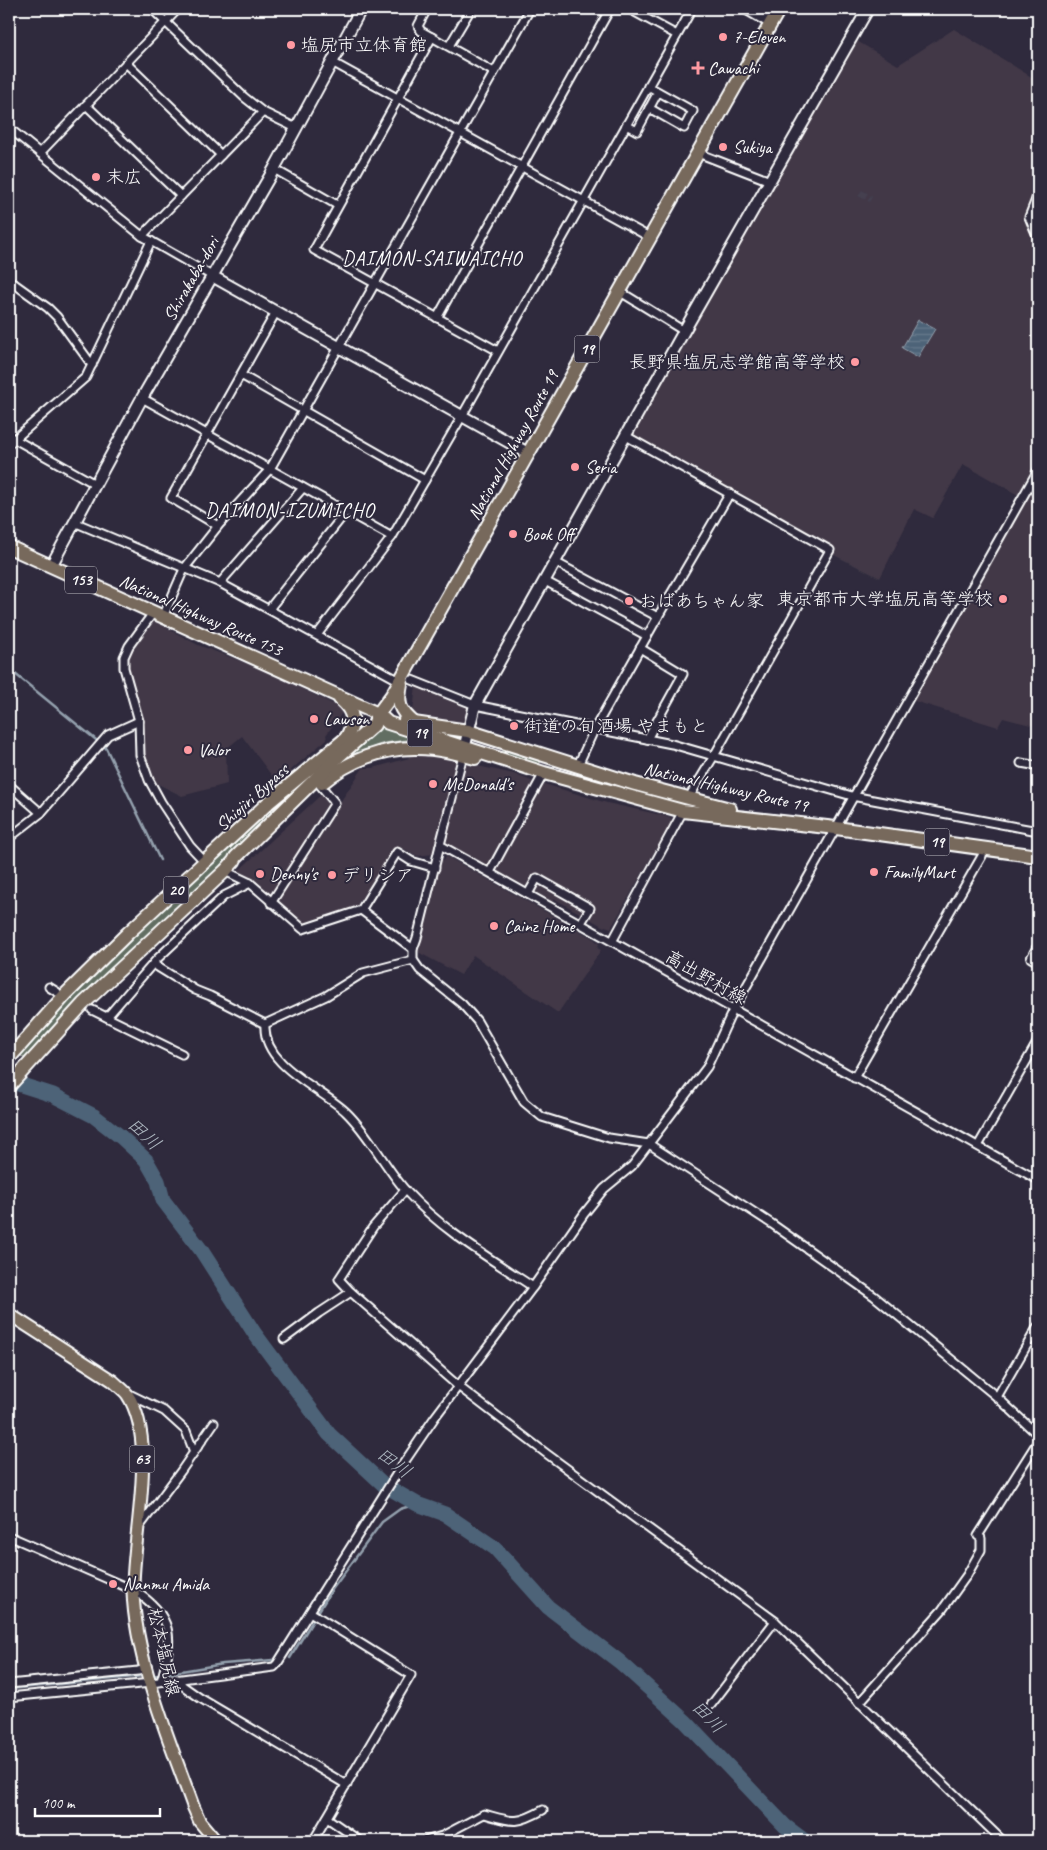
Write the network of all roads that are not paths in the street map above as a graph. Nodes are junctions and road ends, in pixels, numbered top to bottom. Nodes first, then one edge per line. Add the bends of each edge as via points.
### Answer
1 (152, 9) edge
2 (178, 9) edge
3 (361, 9) edge
4 (427, 9) edge
5 (471, 9) edge
6 (530, 9) edge
7 (610, 9) edge
8 (629, 9) edge
9 (692, 9) edge
10 (747, 9) edge
11 (779, 9) edge
12 (868, 9) edge
13 (165, 22) junction
14 (771, 23) junction
15 (677, 35) junction
16 (432, 37) junction
17 (449, 46) junction
18 (332, 62) junction
19 (126, 63) junction
20 (494, 72) junction
21 (648, 86) junction
22 (658, 92) junction
23 (398, 98) junction
24 (86, 105) junction
25 (650, 108) junction
26 (263, 112) junction
27 (626, 125) junction
28 (9, 128) edge
29 (296, 128) junction
30 (460, 133) junction
31 (40, 153) junction
32 (698, 153) junction
33 (221, 155) junction
34 (522, 167) junction
35 (274, 169) junction
36 (770, 181) junction
37 (1038, 194) edge
38 (181, 196) junction
39 (583, 200) junction
40 (338, 205) junction
41 (142, 236) junction
42 (651, 238) junction
43 (1038, 238) edge
44 (151, 241) junction
45 (212, 276) junction
46 (9, 280) edge
47 (374, 284) junction
48 (619, 291) junction
49 (276, 312) junction
50 (437, 318) junction
51 (684, 331) junction
52 (339, 347) junction
53 (498, 351) junction
54 (92, 365) junction
55 (241, 375) junction
56 (142, 398) junction
57 (302, 410) junction
58 (462, 416) junction
59 (208, 434) junction
60 (626, 436) junction
61 (10, 440) edge
62 (528, 453) junction
63 (270, 469) junction
64 (1038, 470) edge
65 (425, 480) junction
66 (95, 484) junction
67 (303, 488) junction
68 (730, 493) junction
69 (346, 512) junction
70 (74, 522) junction
71 (218, 526) junction
72 (392, 537) junction
73 (9, 548) edge
74 (555, 562) junction
75 (51, 566) junction
76 (184, 569) junction
77 (545, 581) junction
78 (220, 583) junction
79 (268, 609) junction
80 (158, 615) junction
81 (658, 617) junction
82 (317, 635) junction
83 (647, 636) junction
84 (640, 648) junction
85 (405, 678) junction
86 (336, 695) junction
87 (475, 705) junction
88 (378, 714) junction
89 (139, 721) junction
90 (414, 723) junction
91 (595, 728) junction
92 (468, 731) junction
93 (647, 739) junction
94 (344, 740) junction
95 (464, 751) junction
96 (714, 756) junction
97 (550, 757) junction
98 (1021, 763) dead end
99 (578, 765) junction
100 (1038, 766) edge
101 (544, 773) junction
102 (570, 781) junction
103 (9, 785) edge
104 (320, 785) junction
105 (852, 796) junction
106 (686, 805) junction
107 (41, 813) junction
108 (836, 828) junction
109 (1038, 832) edge
110 (9, 838) edge
111 (440, 845) junction
112 (984, 848) junction
113 (1038, 856) edge
114 (234, 861) junction
115 (206, 863) junction
116 (434, 868) junction
117 (224, 871) junction
118 (490, 872) junction
119 (250, 883) junction
120 (528, 894) junction
121 (272, 903) junction
122 (361, 910) junction
123 (581, 923) junction
124 (613, 940) junction
125 (1038, 944) edge
126 (413, 949) junction
127 (413, 960) junction
128 (1038, 962) edge
129 (154, 964) junction
130 (49, 987) dead end
131 (57, 992) dead end
132 (92, 1010) dead end
133 (733, 1010) junction
134 (107, 1018) junction
135 (265, 1024) junction
136 (1038, 1041) edge
137 (13, 1054) edge
138 (182, 1054) dead end
139 (854, 1078) junction
140 (9, 1086) edge
141 (649, 1144) junction
142 (978, 1146) junction
143 (1038, 1180) edge
144 (405, 1190) junction
145 (533, 1287) junction
146 (352, 1292) junction
147 (9, 1314) edge
148 (1038, 1326) edge
149 (284, 1339) dead end
150 (458, 1386) junction
151 (126, 1393) junction
152 (997, 1397) junction
153 (214, 1423) dead end
154 (1038, 1435) edge
155 (1038, 1441) edge
156 (194, 1452) junction
157 (138, 1528) junction
158 (9, 1536) edge
159 (133, 1590) junction
160 (311, 1613) junction
161 (775, 1621) junction
162 (153, 1677) junction
163 (177, 1679) junction
164 (9, 1684) edge
165 (9, 1697) edge
166 (859, 1703) junction
167 (711, 1705) dead end
168 (347, 1785) junction
169 (543, 1810) dead end
170 (327, 1818) junction
171 (216, 1841) edge
172 (313, 1841) edge
173 (360, 1841) edge
174 (426, 1841) edge
175 (1003, 1841) edge

1 - 13 street
2 - 13 street
3 - 18 street, Shirakaba-dori
4 - 16 street via 418,26
5 - 17 street
6 - 20 street
7 - 34 street
8 - 15 street
9 - 15 street
10 - 14 street
11 - 14 highway, National Highway Route 19 / 19
12 - 36 street
13 - 19 street
13 - 26 street
14 - 32 highway, National Highway Route 19 / 19
15 - 21 street
16 - 17 street
16 - 23 street
17 - 20 street
18 - 23 street
18 - 29 street, Shirakaba-dori
19 - 24 street
19 - 33 street
20 - 30 street
21 - 22 street
21 - 27 street
22 - 25 street
22 - 25 street via 693,112 684,128
23 - 30 street
23 - 40 street
24 - 31 street
24 - 38 street
25 - 27 street via 637,131
26 - 29 street
26 - 33 street
27 - 39 street
28 - 31 street
29 - 35 street, Shirakaba-dori
30 - 34 street
30 - 47 street
31 - 41 street
32 - 36 street
32 - 42 highway, National Highway Route 19 / 19
33 - 38 street
34 - 39 street
34 - 50 street
35 - 40 street
35 - 45 street, Shirakaba-dori
36 - 51 street
37 - 43 street via 1029,217
38 - 41 street
39 - 42 street
39 - 53 street
40 - 47 street via 314,250
41 - 44 street
42 - 48 highway, National Highway Route 19 / 19
44 - 45 street
44 - 54 street
45 - 49 street
45 - 56 street, Shirakaba-dori
46 - 54 street via 57,317
47 - 50 street
47 - 52 street
48 - 51 street
48 - 62 highway, National Highway Route 19 / 19
49 - 52 street
49 - 55 street
50 - 53 street
51 - 60 street
52 - 57 street
52 - 58 street
53 - 58 street
54 - 61 street via 86,377
55 - 57 street
55 - 59 street
56 - 59 street
56 - 66 street, Shirakaba-dori
57 - 63 street
57 - 65 street
58 - 62 street
58 - 65 street
59 - 63 street
59 - 71 street via 171,498
60 - 68 street
60 - 74 street
61 - 66 street
62 - 85 highway, National Highway Route 19 / 19
63 - 67 street
63 - 71 street
64 - 105 street
65 - 72 street
66 - 70 street, Shirakaba-dori
67 - 69 street
67 - 78 street
68 - 81 street
68 - 96 street via 830,550
69 - 72 street
69 - 79 street
70 - 75 street, Shirakaba-dori
70 - 76 street
71 - 76 street
72 - 82 street
73 - 75 highway, National Highway Route 153 / 153
74 - 77 street
74 - 81 street
75 - 80 highway, National Highway Route 153 / 153
76 - 78 street
76 - 80 street
77 - 83 street
77 - 87 street
78 - 79 street
79 - 82 street
80 - 86 highway, National Highway Route 153 / 153
80 - 89 street via 129,646 124,657 124,668
81 - 83 street
82 - 85 street
83 - 84 street
84 - 91 street
84 - 93 street via 683,674
85 - 87 street
85 - 88 highway, National Highway Route 19 / 19
85 - 90 highway via 399,704
86 - 88 highway, National Highway Route 153 / 153
86 - 94 highway via 346,704 353,721
87 - 91 street
87 - 92 street
88 - 90 highway, National Highway Route 19 / 19
88 - 94 highway, Shiojiri Bypass / 20
88 - 95 highway, 19 via 388,723
88 - 114 highway, Shiojiri Bypass / 20 via 374,725
89 - 107 street via 108,735
89 - 115 street via 140,754 149,780 190,846
90 - 92 highway, National Highway Route 19 / 19
91 - 93 street
91 - 99 street
92 - 95 street
92 - 97 highway, National Highway Route 19 / 19
93 - 96 street
94 - 115 highway, Shiojiri Bypass / 20 via 268,804
95 - 101 highway, National Highway Route 19
95 - 104 highway via 398,749 350,763
95 - 111 street
96 - 105 street
96 - 106 street
97 - 99 highway, National Highway Route 19 / 19
97 - 101 street
98 - 100 street
99 - 102 street
99 - 106 highway, National Highway Route 19 / 19
101 - 102 highway, National Highway Route 19 / 19
101 - 118 street
102 - 106 highway, National Highway Route 19 / 19
103 - 107 street
104 - 114 highway
104 - 121 street via 335,803
105 - 108 street
105 - 109 street
106 - 108 highway, National Highway Route 19 / 19
106 - 124 street
107 - 110 street
108 - 112 highway, National Highway Route 19 / 19
108 - 133 street
111 - 116 street
111 - 118 street, 高出野村線
112 - 113 highway, National Highway Route 19 / 19
112 - 139 street
114 - 117 highway, 20
115 - 137 highway, Shiojiri Bypass / 20 via 97,963
116 - 122 street via 411,861 397,852
116 - 126 street
117 - 119 street
117 - 140 highway, 20 via 90,998
118 - 120 street, 高出野村線
119 - 121 street
119 - 129 street via 224,896
120 - 123 street, 高出野村線
120 - 123 street via 537,878 590,908
121 - 122 street via 303,929
122 - 126 street
123 - 124 street, 高出野村線
124 - 133 street, 高出野村線
125 - 128 street via 1031,958
126 - 127 street
127 - 135 street via 363,973 326,996
127 - 141 street via 477,1021 524,1102 542,1117 608,1138
129 - 134 street
129 - 135 street via 195,990
130 - 131 street
132 - 134 street
133 - 139 street, 高出野村線
133 - 141 street via 707,1067
134 - 138 street
135 - 144 street via 264,1033 274,1054 296,1076 345,1111 364,1131
136 - 142 street
139 - 142 street, 高出野村線
141 - 145 street via 632,1166 604,1189
141 - 152 street via 772,1224 874,1296
142 - 143 street, 高出野村線
144 - 145 street via 442,1226
144 - 146 street via 373,1227 339,1279
145 - 150 street
146 - 149 street
146 - 150 street
147 - 151 main road, 松本塩尻線 / 63 via 94,1368
148 - 152 street
150 - 160 street via 400,1468
150 - 161 street
151 - 156 street via 164,1411 186,1431
151 - 157 main road, 松本塩尻線 / 63 via 139,1420 143,1444
152 - 154 street
153 - 156 street
155 - 166 street via 978,1536 981,1538 981,1550 967,1574 942,1610
156 - 157 street
157 - 159 main road, 松本塩尻線 / 63
158 - 159 street
159 - 162 main road, 松本塩尻線 / 63 via 137,1631
159 - 162 street via 162,1615 169,1633 165,1669
160 - 163 street via 274,1666
160 - 168 street via 411,1675
161 - 166 street
161 - 167 street
162 - 163 street
162 - 164 street via 138,1671
162 - 165 street
162 - 171 main road, 松本塩尻線 / 63 via 193,1806 200,1822
163 - 168 street via 200,1698
166 - 175 street
168 - 170 street
169 - 174 street via 515,1822 484,1814
170 - 172 street
170 - 173 street

